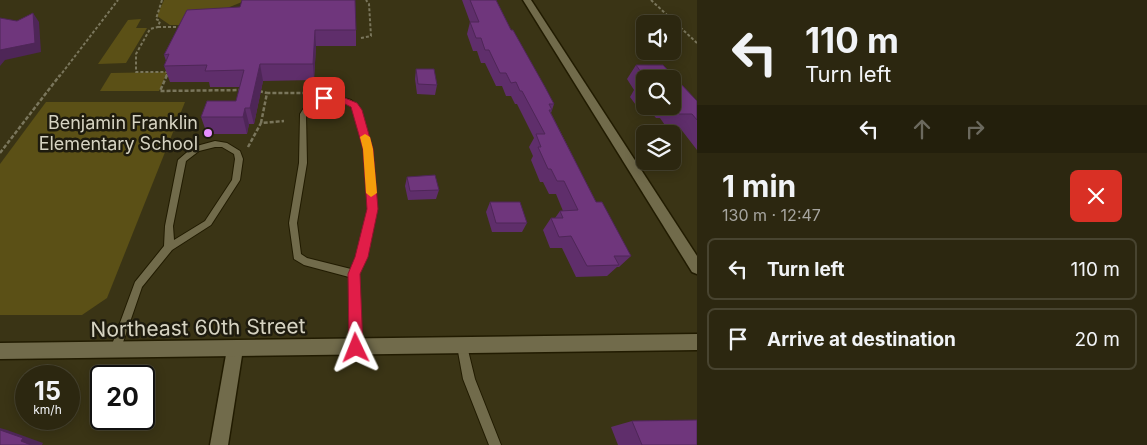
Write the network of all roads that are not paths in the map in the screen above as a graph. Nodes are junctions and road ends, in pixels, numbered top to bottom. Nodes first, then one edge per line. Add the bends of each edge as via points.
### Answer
1 (527, 0) edge
2 (169, 247) junction
3 (697, 268) edge
4 (354, 274) junction
5 (697, 342) edge
6 (462, 346) junction
7 (356, 348) junction
8 (235, 349) junction
9 (115, 350) junction
10 (0, 352) edge
11 (219, 445) edge
12 (496, 445) edge

1 - 3 street
2 - 2 lane via 208,223 236,180 239,159 232,148 205,145 182,160 169,226
2 - 9 lane via 138,285
4 - 4 lane via 362,257 372,209 368,149 354,105 340,98 324,98 309,104 303,114 302,163 293,223 298,256 304,261
4 - 7 lane
5 - 6 street, Northeast 60th Street
6 - 7 street, Northeast 60th Street
6 - 12 lane via 469,380
7 - 8 street, Northeast 60th Street
8 - 9 street, Northeast 60th Street
8 - 11 street
9 - 10 street, Northeast 60th Street

